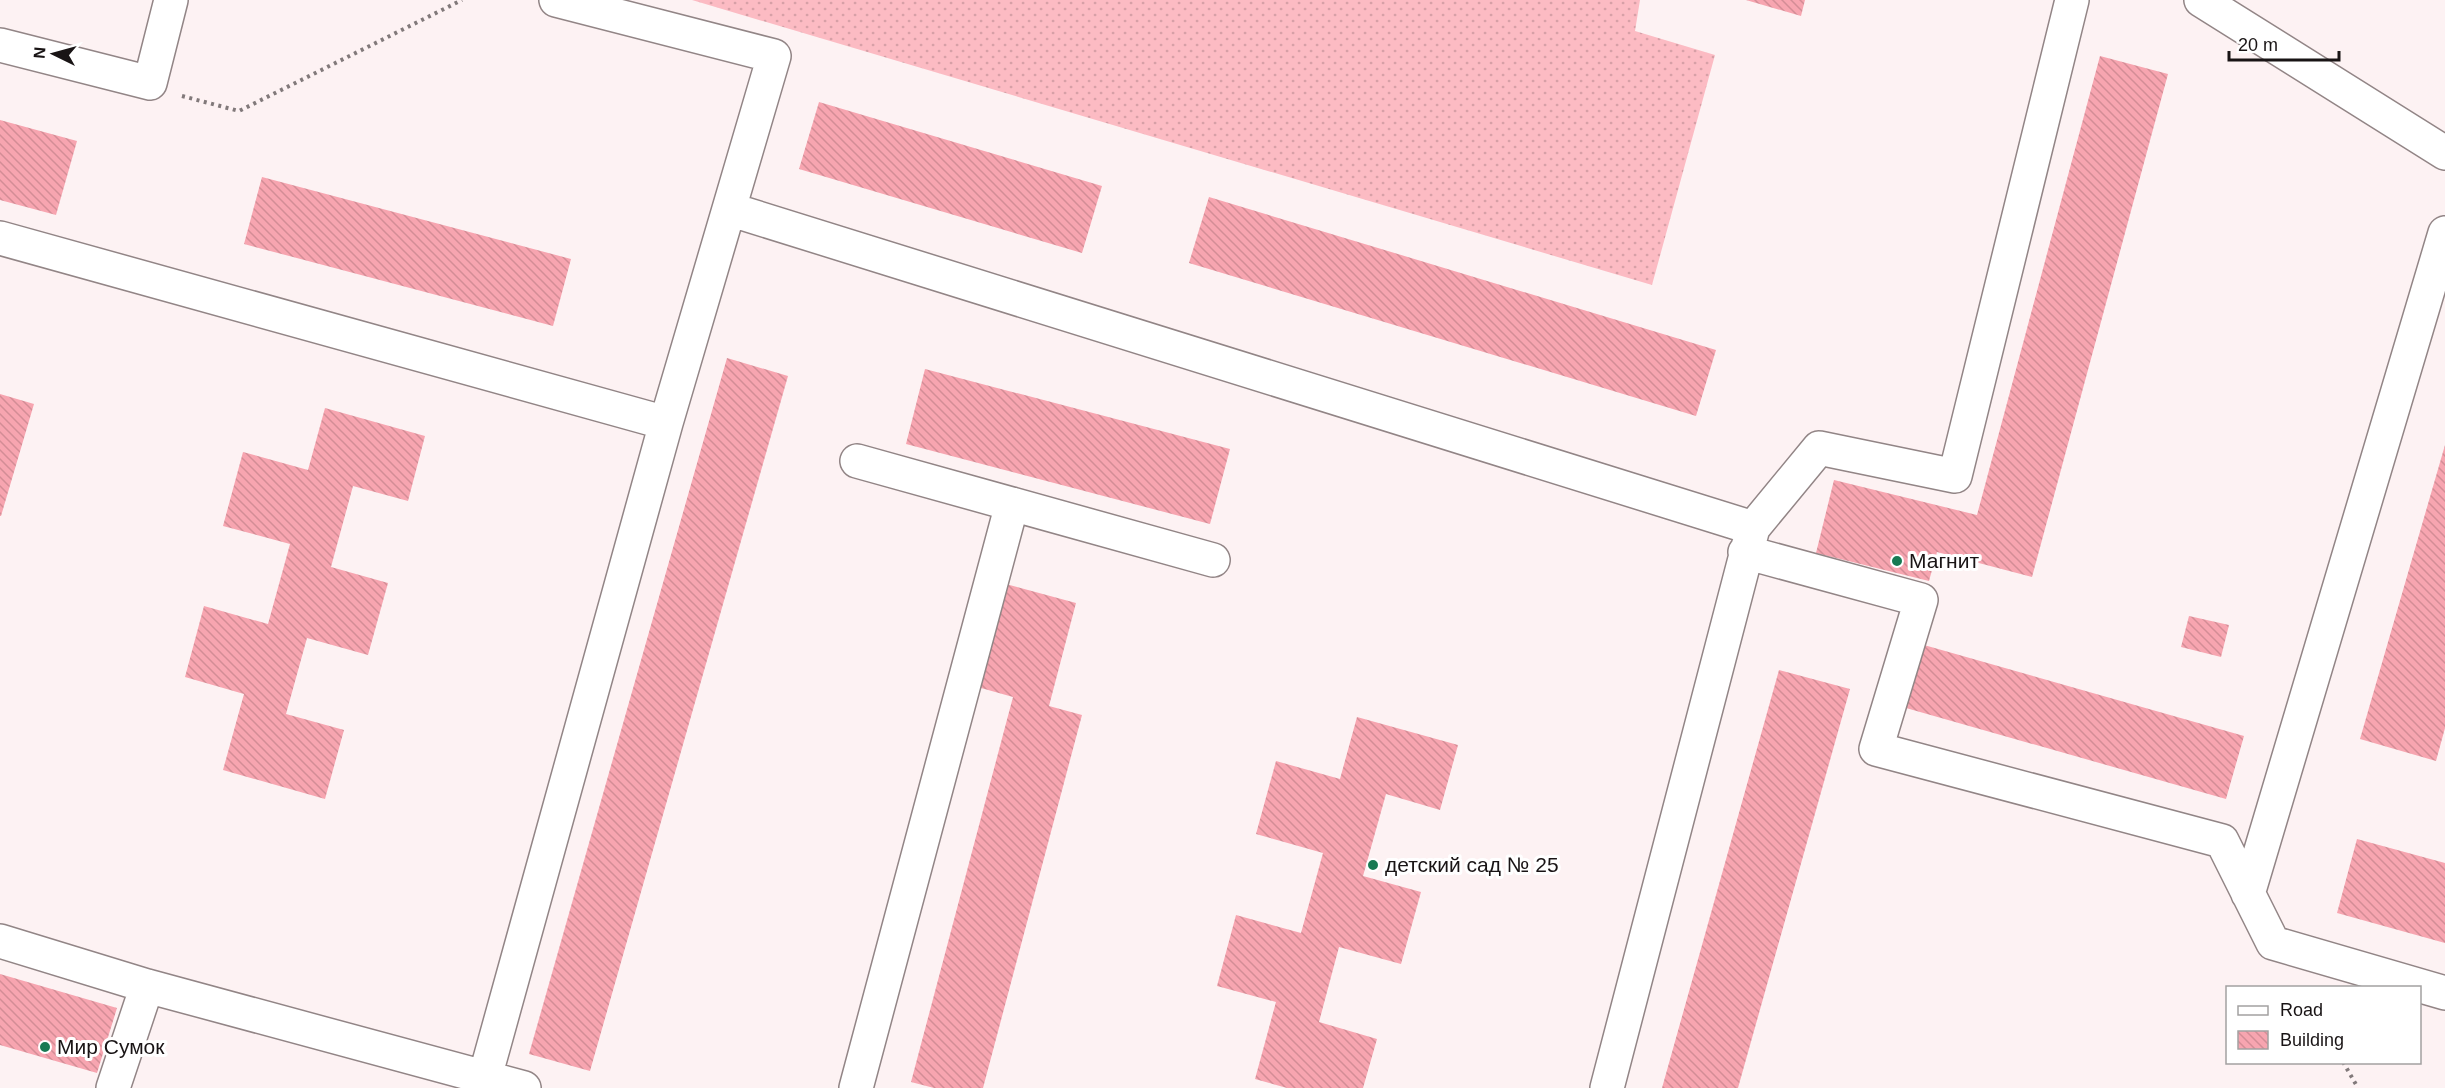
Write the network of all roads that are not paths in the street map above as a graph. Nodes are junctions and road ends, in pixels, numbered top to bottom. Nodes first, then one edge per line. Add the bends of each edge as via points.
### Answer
1 (171, 0) edge
2 (556, 0) edge
3 (2072, 0) edge
4 (2201, 0) edge
5 (0, 45) edge
6 (2445, 153) edge
7 (729, 209) junction
8 (2445, 233) edge
9 (0, 238) edge
10 (666, 423) junction
11 (857, 461) dead end
12 (1012, 504) junction
13 (1749, 540) junction
14 (1212, 560) dead end
15 (2248, 894) junction
16 (0, 941) edge
17 (147, 986) junction
18 (2421, 986) edge
19 (2421, 986) edge
20 (2445, 993) edge
21 (483, 1082) edge
22 (113, 1088) edge
23 (524, 1088) edge
24 (856, 1088) edge
25 (1607, 1088) edge

1 - 5 lane via 150,83
2 - 7 lane via 774,56
3 - 13 lane via 1955,476 1819,448
4 - 6 lane
7 - 10 lane
7 - 13 lane
8 - 15 lane
9 - 10 lane
10 - 21 lane
11 - 12 lane
12 - 14 lane
12 - 24 lane
13 - 15 lane via 1921,600 1875,749 2222,841
13 - 25 lane
15 - 19 lane via 2273,943
16 - 17 lane
17 - 21 lane
17 - 22 lane
18 - 20 lane
21 - 23 lane

